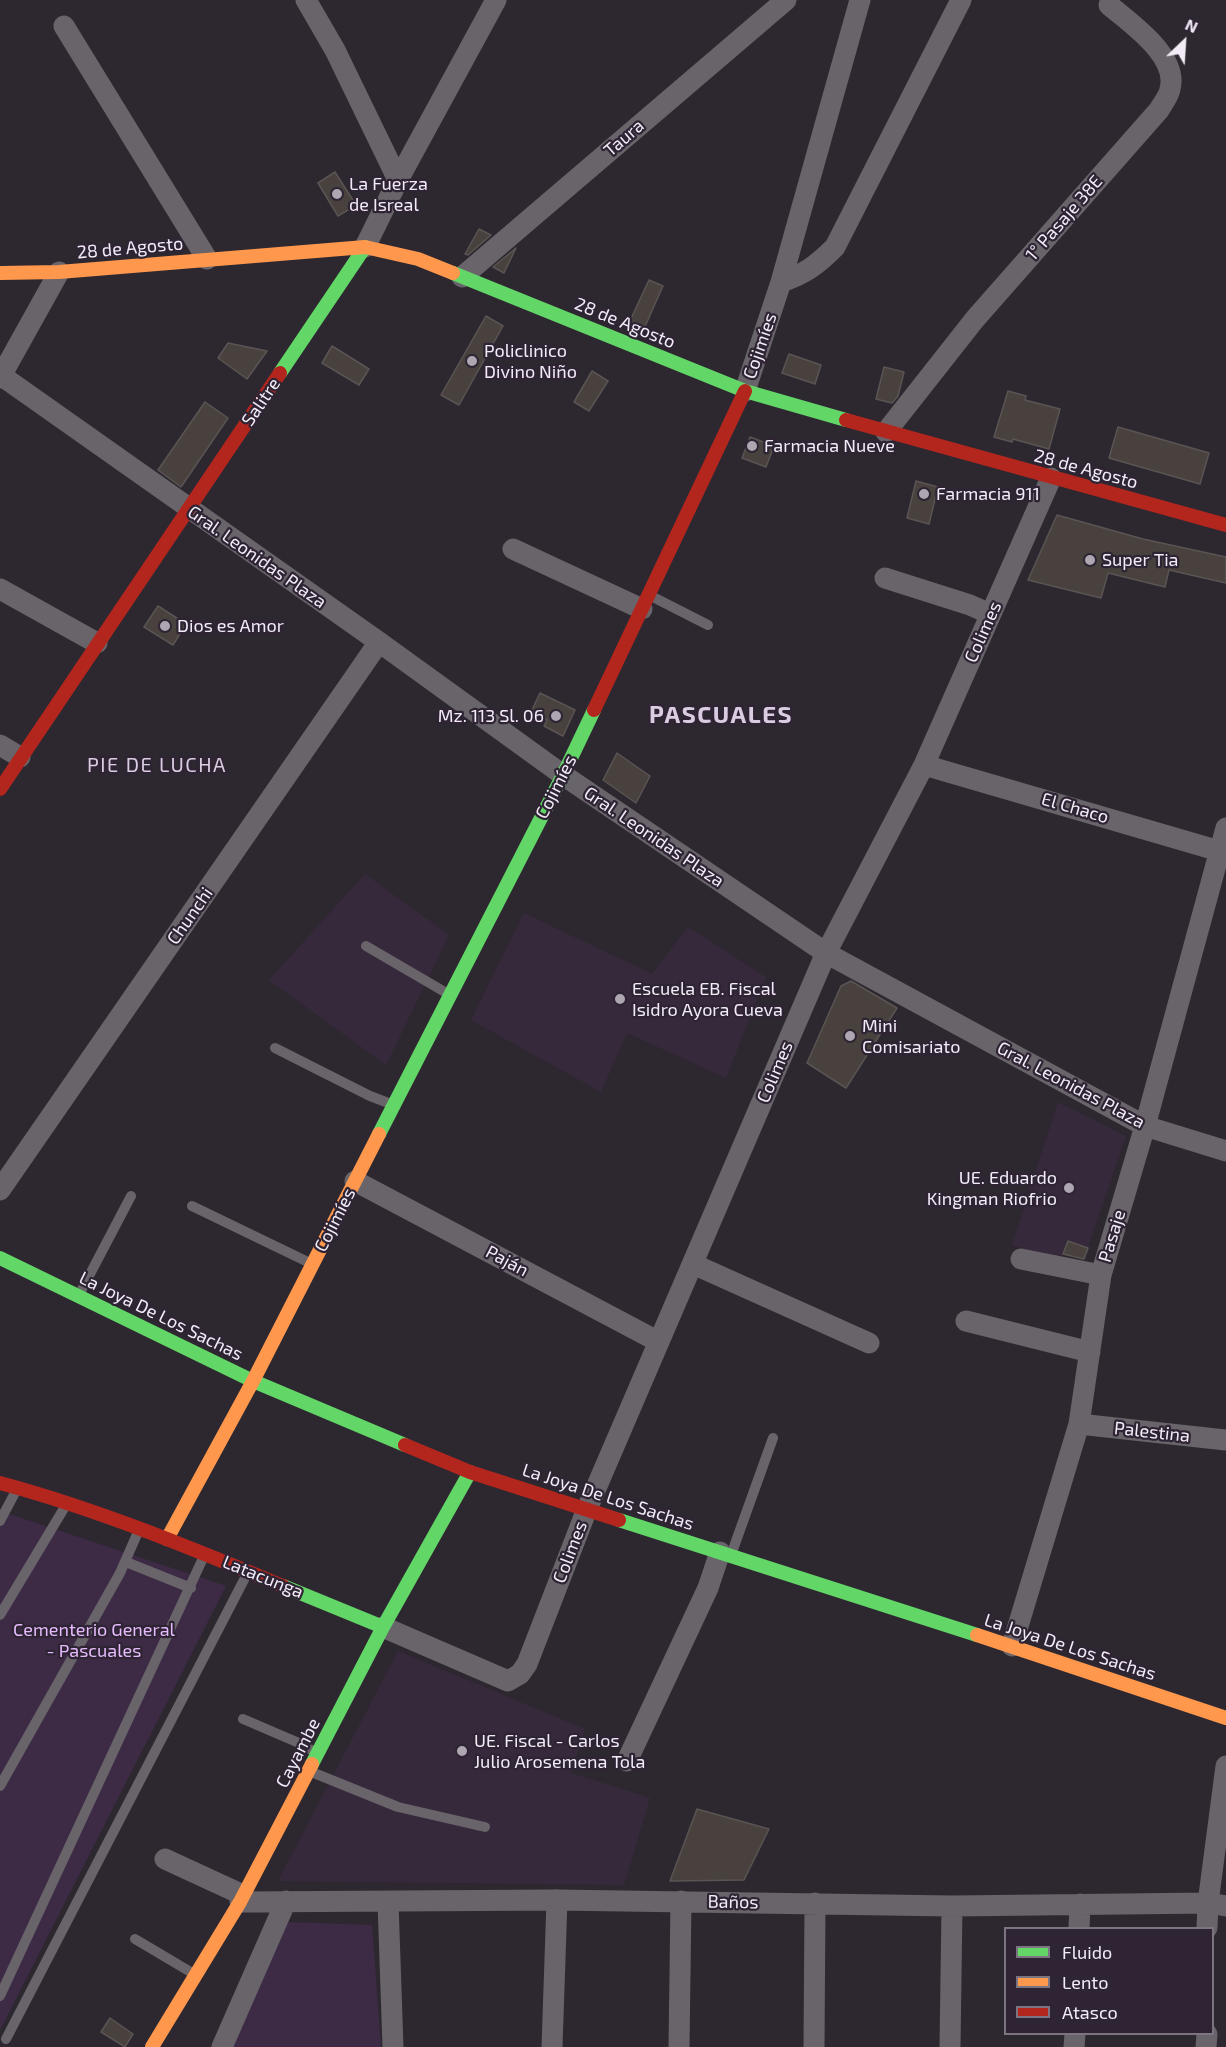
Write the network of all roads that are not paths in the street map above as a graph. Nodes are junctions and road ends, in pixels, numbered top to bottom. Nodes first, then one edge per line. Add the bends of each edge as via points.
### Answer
1 (306, 0) edge
2 (496, 0) edge
3 (786, 0) edge
4 (861, 0) edge
5 (961, 0) edge
6 (1109, 4) dead end
7 (64, 26) dead end
8 (398, 180) junction
9 (365, 247) junction
10 (207, 259) junction
11 (59, 272) junction
12 (0, 273) edge
13 (462, 277) junction
14 (781, 282) junction
15 (1, 377) edge
16 (745, 391) junction
17 (886, 432) junction
18 (1051, 478) junction
19 (189, 510) junction
20 (1226, 525) edge
21 (513, 549) dead end
22 (885, 578) dead end
23 (0, 589) edge
24 (645, 602) junction
25 (990, 615) junction
26 (708, 626) dead end
27 (379, 642) junction
28 (97, 643) junction
29 (0, 745) edge
30 (20, 757) junction
31 (924, 765) junction
32 (563, 775) junction
33 (0, 789) edge
34 (1226, 828) edge
35 (1223, 852) edge
36 (366, 946) dead end
37 (826, 953) junction
38 (450, 995) junction
39 (275, 1048) dead end
40 (394, 1105) junction
41 (1145, 1126) junction
42 (1226, 1151) edge
43 (355, 1181) junction
44 (0, 1190) edge
45 (132, 1196) dead end
46 (192, 1206) dead end
47 (0, 1257) edge
48 (1021, 1259) dead end
49 (693, 1264) junction
50 (313, 1265) junction
51 (1101, 1275) junction
52 (79, 1296) junction
53 (966, 1321) dead end
54 (658, 1342) junction
55 (869, 1343) dead end
56 (1090, 1352) junction
57 (254, 1381) junction
58 (1079, 1424) junction
59 (773, 1438) dead end
60 (1226, 1440) edge
61 (470, 1472) junction
62 (0, 1483) edge
63 (18, 1488) junction
64 (67, 1504) junction
65 (586, 1509) junction
66 (0, 1521) edge
67 (139, 1529) junction
68 (167, 1539) junction
69 (205, 1554) junction
70 (725, 1554) junction
71 (126, 1562) junction
72 (248, 1571) junction
73 (191, 1588) junction
74 (0, 1615) edge
75 (383, 1627) junction
76 (1012, 1647) junction
77 (520, 1674) joint
78 (1226, 1718) edge
79 (243, 1719) dead end
80 (318, 1754) junction
81 (627, 1761) dead end
82 (1226, 1766) edge
83 (309, 1770) junction
84 (0, 1786) edge
85 (485, 1827) dead end
86 (165, 1859) dead end
87 (242, 1899) junction
88 (557, 1900) junction
89 (286, 1901) junction
90 (681, 1901) junction
91 (388, 1902) junction
92 (815, 1903) junction
93 (1080, 1904) junction
94 (1217, 1904) edge
95 (952, 1906) junction
96 (1079, 1927) edge
97 (1208, 1927) edge
98 (135, 1939) dead end
99 (196, 1976) junction
100 (0, 1996) edge
101 (6, 2039) dead end
102 (152, 2047) edge
103 (222, 2047) edge
104 (393, 2047) edge
105 (552, 2047) edge
106 (679, 2047) edge
107 (814, 2047) edge
108 (950, 2047) edge

1 - 8 street via 335,50
2 - 8 street, Salitre
3 - 13 street, Taura
4 - 14 street, Cojimíes
5 - 14 street via 835,247 818,264
6 - 17 street, 1° Pasaje 38E via 1152,42 1168,63 1171,88 1159,110 975,319
7 - 10 street
8 - 9 street, Salitre
9 - 10 street, 28 de Agosto
9 - 13 street, 28 de Agosto via 418,260
9 - 19 street, Salitre
10 - 11 street, 28 de Agosto
11 - 12 street, 28 de Agosto
11 - 15 street
13 - 16 street, 28 de Agosto
14 - 16 street, Cojimíes
15 - 19 street, Gral. Leonidas Plaza
16 - 17 street, 28 de Agosto
16 - 24 street, Cojimíes
17 - 18 street, 28 de Agosto
18 - 20 street, 28 de Agosto
18 - 25 street, Colimes
19 - 27 street, Gral. Leonidas Plaza
19 - 28 street, Salitre
21 - 24 street
22 - 25 street
23 - 28 street
24 - 26 lane
24 - 32 street, Cojimíes
25 - 31 street, Colimes
27 - 32 street, Gral. Leonidas Plaza
27 - 44 street, Chunchi
28 - 30 street, Salitre
29 - 30 street
30 - 33 street, Salitre
31 - 35 street, El Chaco
31 - 37 street, Colimes
32 - 37 street, Gral. Leonidas Plaza
32 - 38 street, Cojimíes
34 - 35 street, Pasaje
35 - 41 street, Pasaje
36 - 38 lane
37 - 41 street, Gral. Leonidas Plaza
37 - 49 street, Colimes
38 - 40 street, Cojimíes
39 - 40 lane
40 - 43 street, Cojimíes
41 - 42 street, Gral. Leonidas Plaza
41 - 51 street, Pasaje
43 - 50 street, Cojimíes
43 - 54 street, Paján
45 - 52 lane
46 - 50 lane
47 - 52 street, La Joya De Los Sachas
48 - 51 street
49 - 54 street, Colimes
49 - 55 street
50 - 57 street, Cojimíes
51 - 56 street, Pasaje
52 - 57 street, La Joya De Los Sachas
53 - 56 street
54 - 65 street, Colimes
56 - 58 street, Pasaje
57 - 61 street, La Joya De Los Sachas
57 - 68 street, Cojimíes
58 - 60 street, Palestina
58 - 76 street, Pasaje
59 - 70 lane
61 - 65 street, La Joya De Los Sachas
61 - 75 street, Cayambe
62 - 63 street, Latacunga
63 - 64 street, Latacunga
63 - 66 lane
64 - 67 street, Latacunga
64 - 74 lane
65 - 70 street, La Joya De Los Sachas
65 - 77 street, Colimes
67 - 68 street, Latacunga
67 - 71 lane
68 - 69 street, Latacunga
69 - 72 street, Latacunga
69 - 73 lane
70 - 76 street, La Joya De Los Sachas
70 - 81 street
71 - 73 lane
71 - 84 lane
72 - 75 street, Latacunga
72 - 101 lane
73 - 100 lane
75 - 77 street, Latacunga via 508,1681
75 - 80 street, Cayambe
76 - 78 street, La Joya De Los Sachas
79 - 80 lane
80 - 83 street, Cayambe
82 - 94 street
83 - 85 lane via 398,1807
83 - 87 street, Cayambe
86 - 87 street
87 - 89 street, Baños
87 - 99 street, Cayambe
88 - 90 street, Baños
88 - 91 street, Baños
88 - 105 street
89 - 91 street, Baños
89 - 103 street
90 - 92 street, Baños
90 - 106 street
91 - 104 street
92 - 95 street, Baños
92 - 107 street
93 - 94 street, Baños
93 - 95 street, Baños
93 - 96 street
94 - 97 street
95 - 108 street
98 - 99 lane
99 - 102 street, Cayambe

